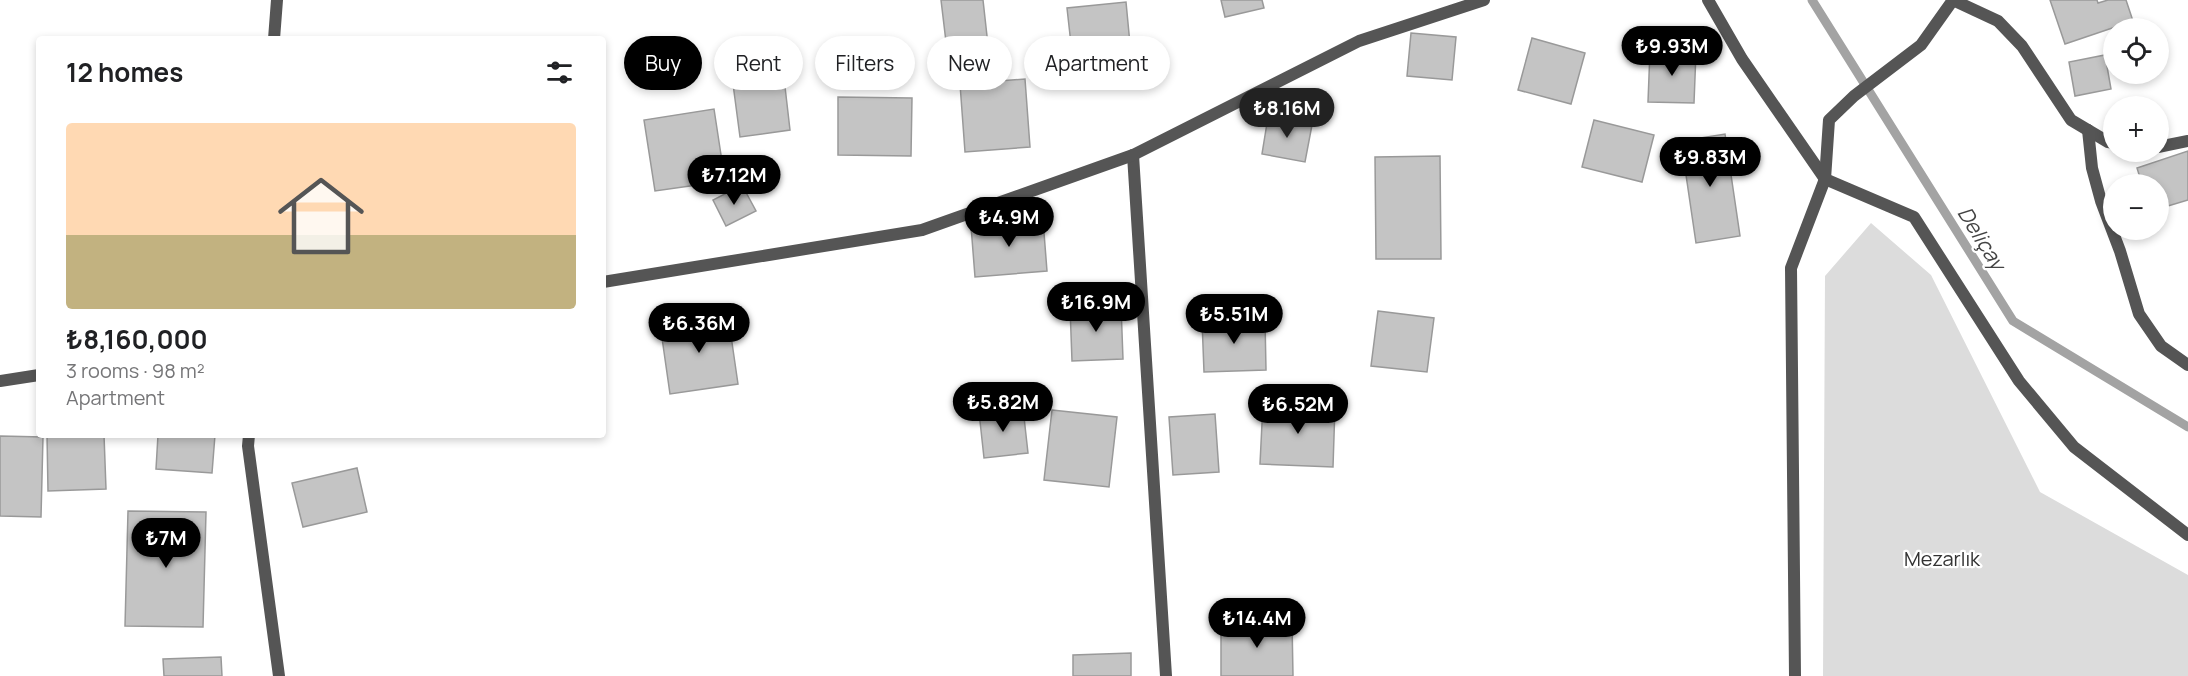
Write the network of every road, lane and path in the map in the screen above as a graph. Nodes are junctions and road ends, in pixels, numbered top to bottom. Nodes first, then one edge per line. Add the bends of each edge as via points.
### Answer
1 (277, 0) edge
2 (1484, 0) edge
3 (1708, 0) edge
4 (1953, 0) edge
5 (274, 36) edge
6 (2088, 130) junction
7 (2103, 138) edge
8 (2188, 141) edge
9 (2169, 145) edge
10 (1133, 155) junction
11 (1825, 179) junction
12 (606, 282) edge
13 (2188, 365) edge
14 (36, 375) edge
15 (0, 381) edge
16 (249, 438) edge
17 (2188, 535) edge
18 (279, 676) edge
19 (1166, 676) edge
20 (1795, 676) edge

1 - 5 street
2 - 10 street via 1359,41
3 - 11 street via 1742,59
4 - 6 street via 1998,21 2022,46 2071,120
4 - 11 street via 1921,45 1829,120
6 - 7 street
6 - 13 street via 2101,201 2139,314 2161,346
8 - 9 street
10 - 12 street via 922,231
10 - 19 street
11 - 17 street via 1914,217 2019,381 2074,447
11 - 20 street via 1791,268
14 - 15 street
16 - 18 street

